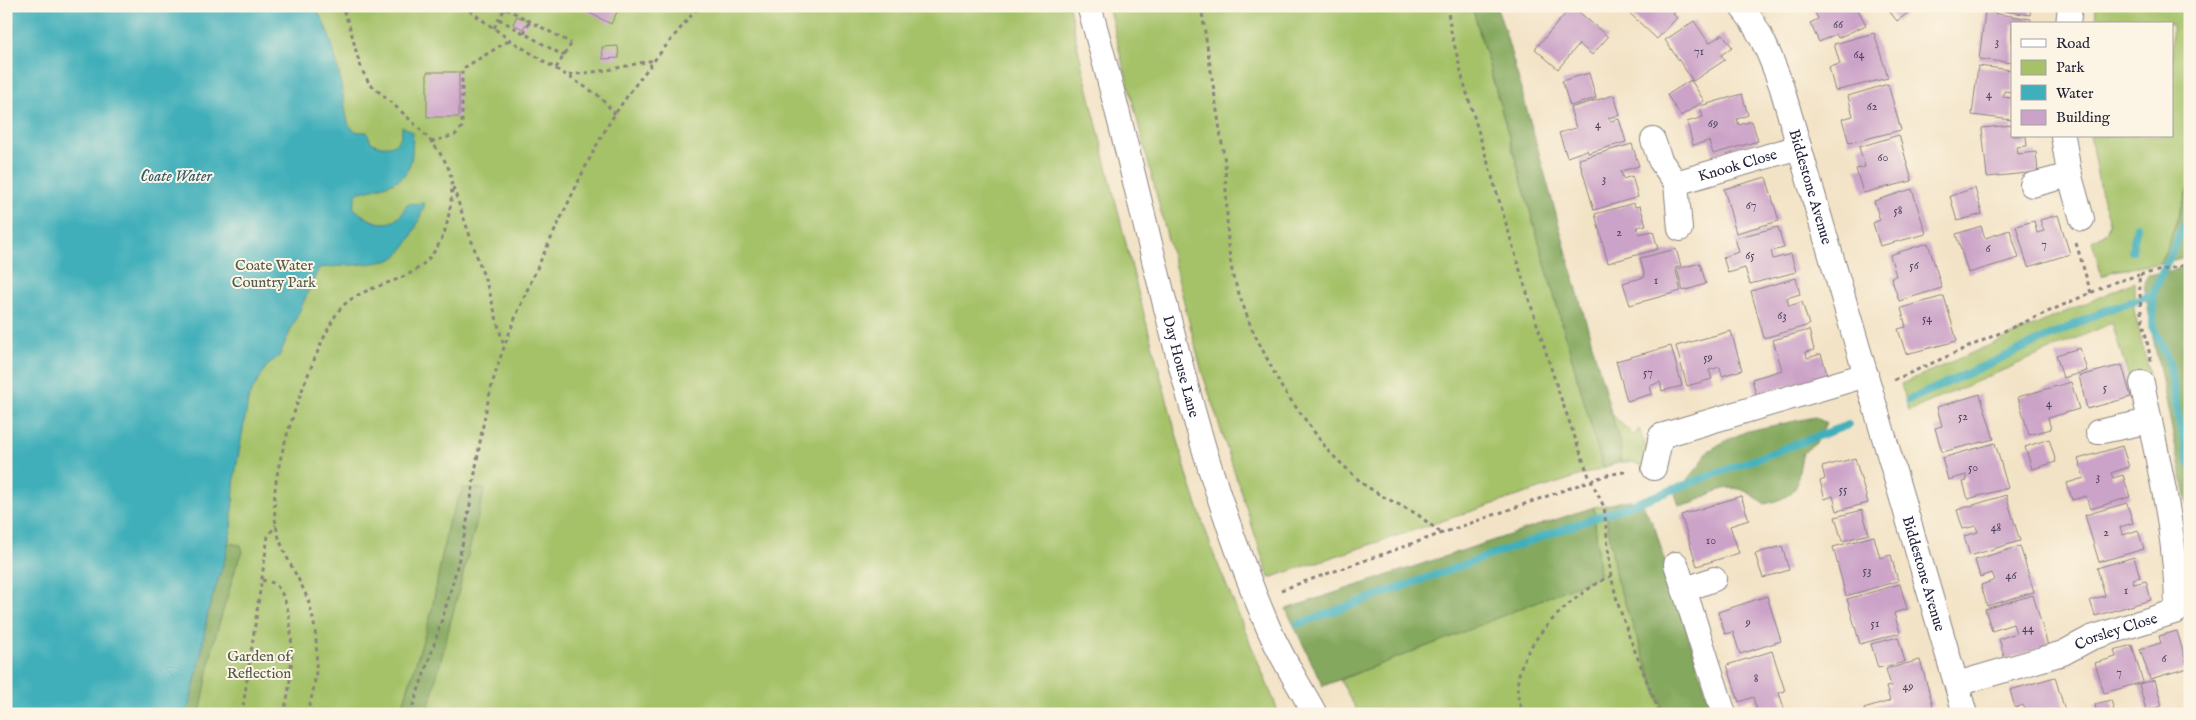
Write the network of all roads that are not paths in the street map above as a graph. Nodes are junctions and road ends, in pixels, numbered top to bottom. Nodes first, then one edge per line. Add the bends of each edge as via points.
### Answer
1 (1089, 6) edge
2 (2070, 6) edge
3 (1748, 8) edge
4 (2068, 22) edge
5 (2063, 138) edge
6 (1653, 140) dead end
7 (1799, 147) junction
8 (2070, 176) junction
9 (1676, 183) junction
10 (2032, 185) dead end
11 (2082, 219) road end
12 (1680, 229) dead end
13 (1868, 382) junction
14 (2142, 383) dead end
15 (2150, 421) junction
16 (2098, 432) dead end
17 (1645, 469) road end
18 (1676, 564) dead end
19 (1714, 579) dead end
20 (1684, 590) junction
21 (1957, 684) junction
22 (1315, 714) edge
23 (1724, 714) edge
24 (1965, 714) edge

1 - 22 street, Day House Lane via 1172,335 1214,485 1273,638
2 - 4 street
3 - 7 street, Biddestone Avenue via 1772,61
5 - 8 street
6 - 9 street via 1660,160
7 - 9 street, Knook Close
7 - 13 street, Biddestone Avenue
8 - 10 street
8 - 11 street
9 - 12 street
13 - 17 street via 1655,429
13 - 21 street, Biddestone Avenue
14 - 15 street, Corsley Close
15 - 16 street
15 - 21 street, Corsley Close via 2175,555 2178,611 2091,638 2064,653
18 - 20 street
19 - 20 street
20 - 23 street
21 - 24 street, Biddestone Avenue

